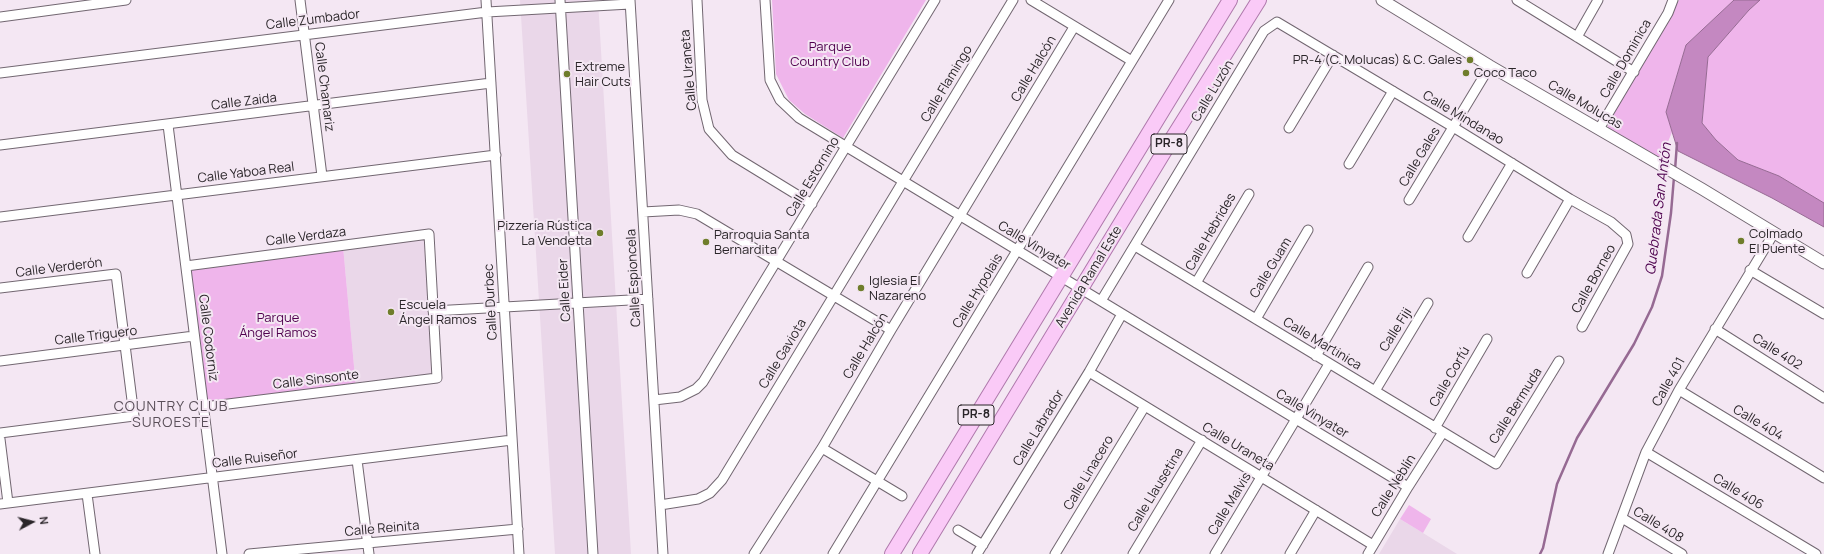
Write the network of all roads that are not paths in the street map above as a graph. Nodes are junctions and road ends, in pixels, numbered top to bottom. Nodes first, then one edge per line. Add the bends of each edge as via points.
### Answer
1 (122, 0) edge
2 (300, 0) edge
3 (486, 0) edge
4 (697, 0) edge
5 (765, 0) edge
6 (935, 0) edge
7 (1013, 0) edge
8 (1031, 0) edge
9 (1230, 0) edge
10 (1259, 0) edge
11 (1382, 0) edge
12 (1598, 0) edge
13 (1673, 0) edge
14 (1165, 1) edge
15 (1519, 1) edge
16 (630, 2) edge
17 (561, 4) edge
18 (487, 12) junction
19 (0, 17) edge
20 (1277, 22) joint
21 (1074, 27) junction
22 (304, 34) junction
23 (1577, 37) junction
24 (1333, 55) junction
25 (1132, 61) junction
26 (1490, 66) junction
27 (1634, 72) junction
28 (0, 73) edge
29 (491, 83) junction
30 (1393, 91) junction
31 (314, 106) junction
32 (168, 125) junction
33 (1453, 127) junction
34 (1289, 128) dead end
35 (1599, 129) junction
36 (0, 145) edge
37 (846, 147) junction
38 (496, 155) junction
39 (1512, 163) junction
40 (1349, 164) dead end
41 (322, 176) junction
42 (903, 181) junction
43 (1249, 194) dead end
44 (178, 195) junction
45 (1570, 199) junction
46 (1408, 200) dead end
47 (812, 204) junction
48 (643, 212) junction
49 (960, 216) junction
50 (0, 217) edge
51 (1308, 230) dead end
52 (1774, 233) junction
53 (1468, 237) dead end
54 (1628, 244) joint
55 (1135, 246) junction
56 (1017, 250) junction
57 (777, 261) junction
58 (1824, 263) edge
59 (186, 266) junction
60 (1368, 267) dead end
61 (1750, 270) junction
62 (1527, 273) dead end
63 (1060, 277) junction
64 (1196, 283) junction
65 (0, 288) edge
66 (1082, 290) junction
67 (834, 295) junction
68 (648, 299) junction
69 (1101, 301) junction
70 (578, 302) junction
71 (1428, 303) dead end
72 (504, 307) junction
73 (433, 311) junction
74 (1122, 314) junction
75 (1824, 314) edge
76 (1256, 319) junction
77 (1582, 327) dead end
78 (1716, 329) junction
79 (891, 330) junction
80 (194, 336) junction
81 (1487, 338) dead end
82 (124, 345) junction
83 (1316, 356) junction
84 (0, 361) edge
85 (1559, 361) dead end
86 (1329, 364) junction
87 (1089, 372) junction
88 (1679, 390) junction
89 (1375, 391) junction
90 (1824, 398) edge
91 (654, 400) junction
92 (1145, 406) junction
93 (204, 407) junction
94 (1296, 419) junction
95 (1439, 430) junction
96 (0, 433) edge
97 (0, 439) edge
98 (512, 440) junction
99 (1202, 440) junction
100 (822, 448) junction
101 (1646, 452) junction
102 (357, 460) junction
103 (1496, 464) joint
104 (213, 477) junction
105 (1262, 477) junction
106 (1824, 478) edge
107 (877, 481) junction
108 (1408, 487) junction
109 (87, 494) junction
110 (902, 496) dead end
111 (4, 504) edge
112 (660, 505) junction
113 (1316, 510) junction
114 (1622, 518) junction
115 (518, 529) junction
116 (958, 530) dead end
117 (368, 544) junction
118 (982, 545) junction
119 (1373, 545) junction
120 (95, 554) edge
121 (222, 554) edge
122 (249, 554) edge
123 (369, 554) edge
124 (519, 554) edge
125 (593, 554) edge
126 (663, 554) edge
127 (754, 554) edge
128 (833, 554) edge
129 (892, 554) edge
130 (920, 554) edge
131 (977, 554) edge
132 (1055, 554) edge
133 (1133, 554) edge
134 (1215, 554) edge
135 (1290, 554) edge
136 (1368, 554) edge
137 (1608, 554) edge
138 (1682, 554) edge
139 (1816, 554) edge

1 - 19 street
2 - 22 street, Calle Chamariz
3 - 18 street, Calle Durbec
4 - 47 street, Calle Uraneta via 702,100 709,129 732,155
5 - 37 street, Calle Vinyater via 770,80 780,100 799,118
6 - 37 street, Calle Estornino
7 - 42 street, Calle Flamingo
8 - 21 street
9 - 63 main road, Avenida Ramal Este / PR-8
10 - 66 main road, Avenida Ramal Este / PR-8
11 - 26 street, Calle Molucas
12 - 23 street
13 - 27 street, Calle Dominica
14 - 25 street, Calle Hypolais
15 - 23 street
16 - 17 street, Calle Zumbador
16 - 48 street, Calle Espioncela
17 - 18 street, Calle Zumbador
17 - 70 street, Calle Eider
18 - 22 street, Calle Zumbador
18 - 29 street, Calle Durbec
20 - 24 street, Calle Mindanao
20 - 55 street, Calle Luzón via 1264,30
21 - 25 street
21 - 49 street, Calle Halcón
22 - 28 street, Calle Zumbador
22 - 31 street, Calle Chamariz
23 - 27 street
24 - 30 street, Calle Mindanao
24 - 34 street
25 - 56 street, Calle Hypolais
26 - 33 street, Calle Gales
26 - 35 street, Calle Molucas
27 - 35 street, Calle Dominica
29 - 31 street, Calle Zaida
29 - 38 street, Calle Durbec
30 - 33 street, Calle Mindanao
30 - 40 street
31 - 32 street, Calle Zaida
31 - 41 street, Calle Chamariz
32 - 36 street, Calle Zaida
32 - 44 street, Calle Codorniz
33 - 39 street, Calle Mindanao
33 - 46 street, Calle Gales
35 - 52 street, Calle Molucas
37 - 42 street, Calle Vinyater
37 - 47 street, Calle Estornino
38 - 41 street, Calle Yaboa Real
38 - 72 street, Calle Durbec
39 - 45 street, Calle Mindanao
39 - 53 street
41 - 44 street, Calle Yaboa Real
42 - 49 street, Calle Vinyater
42 - 67 street, Calle Gaviota
43 - 64 street, Calle Hebrides
44 - 50 street, Calle Yaboa Real
44 - 59 street, Calle Codorniz
45 - 54 street, Calle Mindanao via 1611,222 1626,235
45 - 62 street
47 - 57 street, Calle Estornino
48 - 57 street via 679,210 697,214
48 - 68 street, Calle Espioncela
49 - 56 street, Calle Vinyater
49 - 79 street, Calle Halcón
51 - 76 street, Calle Guam
52 - 58 street, Calle Molucas
52 - 61 street, Calle 401
54 - 77 street, Calle Borneo
55 - 64 street, Calle Martinica
55 - 69 street, Calle Luzón
56 - 63 street, Calle Vinyater
56 - 107 street, Calle Hypolais
57 - 67 street
57 - 91 street, Calle Estornino via 703,382 696,389 680,397
59 - 73 street, Calle Verdaza via 429,234
59 - 80 street, Calle Codorniz
60 - 83 street
61 - 75 street
61 - 78 street, Calle 401
63 - 66 street, Calle Vinyater
63 - 129 main road, Avenida Ramal Este / PR-8
64 - 76 street, Calle Martinica
65 - 82 street, Calle Verderón via 116,274
66 - 69 street, Calle Vinyater
66 - 130 main road, Avenida Ramal Este / PR-8
67 - 79 street
67 - 112 street, Calle Gaviota via 722,480 710,493 698,499
68 - 70 street
68 - 91 street, Calle Espioncela
69 - 74 street, Calle Vinyater
70 - 72 street
70 - 125 street, Calle Eider
71 - 89 street, Calle Fiji
72 - 73 street
72 - 98 street, Calle Durbec
73 - 93 street, Calle Sinsonte via 437,378
74 - 87 street, Calle Labrador
74 - 94 street, Calle Vinyater
76 - 83 street, Calle Martinica
78 - 88 street, Calle 401
78 - 90 street, Calle 402
79 - 100 street, Calle Halcón
80 - 82 street, Calle Triguero
80 - 93 street, Calle Codorniz
81 - 95 street, Calle Corfú
82 - 84 street, Calle Triguero
82 - 96 street via 134,416
83 - 86 street, Calle Martinica
85 - 103 street, Calle Bermuda
86 - 89 street, Calle Martinica
86 - 94 street, Calle Malvis
87 - 92 street, Calle Uraneta
87 - 118 street, Calle Labrador
88 - 101 street, Calle 401
88 - 106 street, Calle 404
89 - 95 street, Calle Martinica
91 - 112 street, Calle Espioncela
92 - 99 street, Calle Uraneta
92 - 132 street, Calle Linacero
93 - 104 street, Calle Codorniz
94 - 105 street, Calle Malvis
94 - 108 street, Calle Vinyater
95 - 103 street, Calle Martinica
95 - 108 street, Calle Neblín
97 - 111 street
98 - 102 street, Calle Ruiseñor
98 - 115 street, Calle Durbec
99 - 105 street, Calle Uraneta
99 - 133 street, Calle Llausetina
100 - 107 street
100 - 127 street, Calle Halcón
101 - 114 street, Calle 401
101 - 139 street, Calle 406
102 - 104 street, Calle Ruiseñor
102 - 117 street
104 - 109 street, Calle Ruiseñor
104 - 121 street, Calle Codorniz
105 - 113 street, Calle Uraneta
105 - 134 street, Calle Malvis
107 - 110 street
107 - 128 street, Calle Hypolais
108 - 119 street, Calle Neblín
109 - 111 street, Calle Ruiseñor
109 - 120 street
112 - 126 street, Calle Espioncela
113 - 119 street, Calle Uraneta
113 - 135 street
114 - 137 street, Calle 401
114 - 138 street, Calle 408
115 - 117 street, Calle Reinita
115 - 124 street, Calle Durbec
116 - 118 street
117 - 122 street, Calle Reinita
117 - 123 street
118 - 131 street, Calle Labrador
119 - 136 street, Calle Neblín

